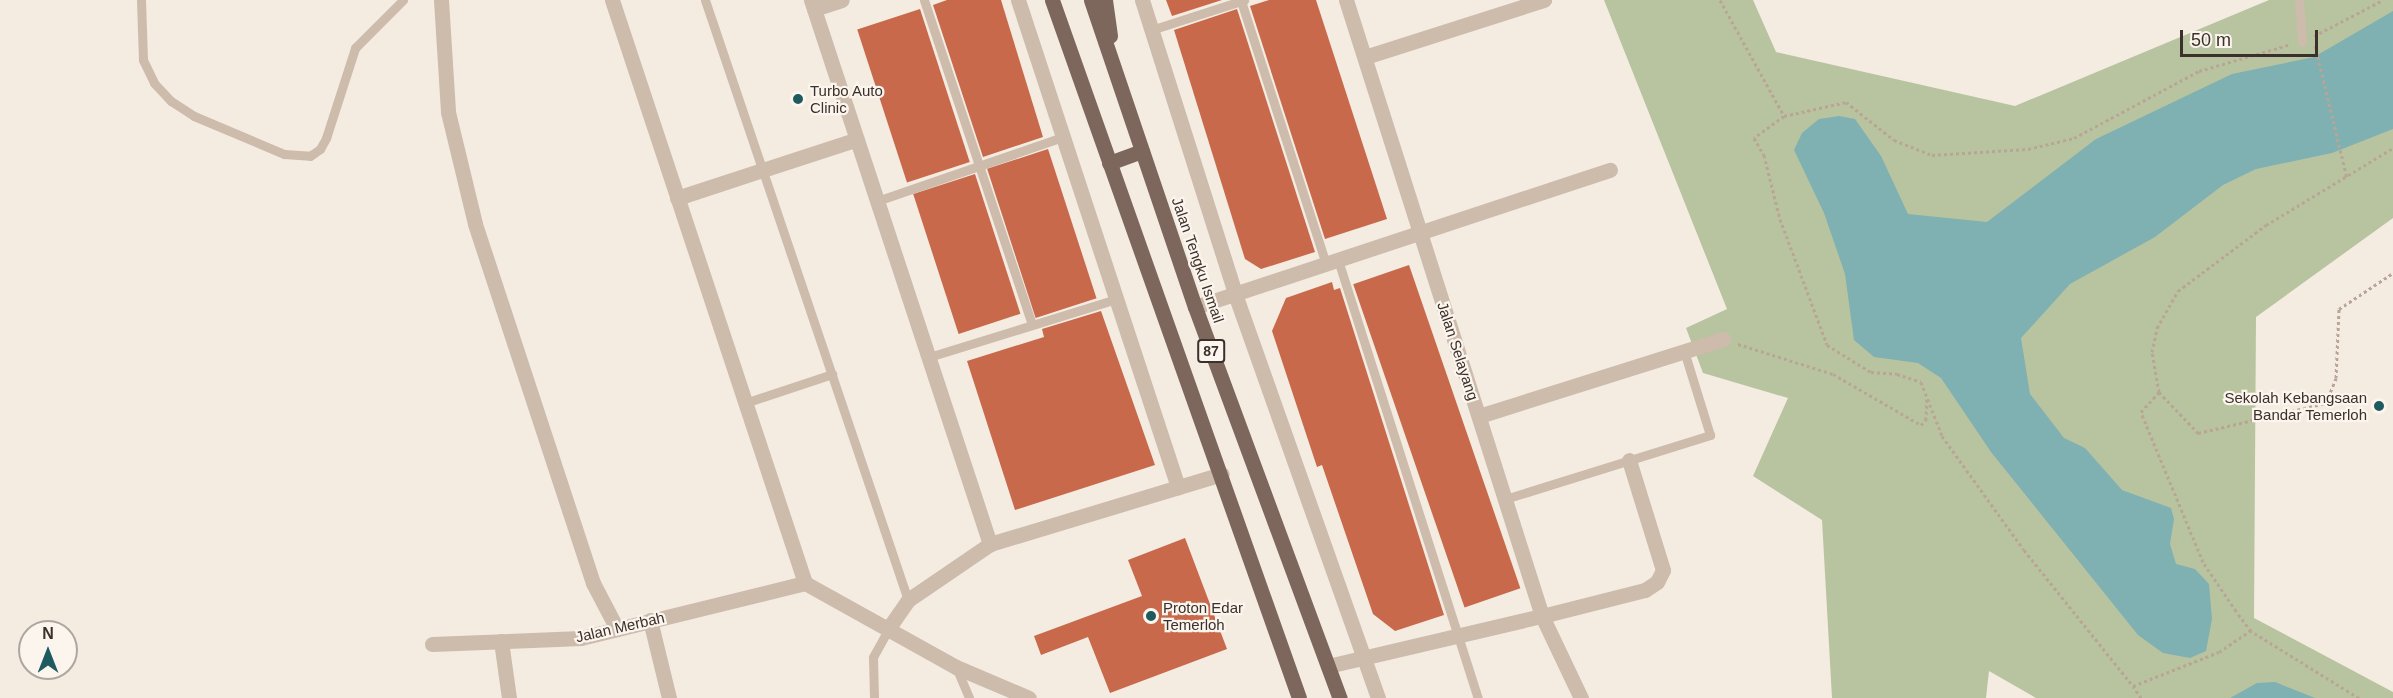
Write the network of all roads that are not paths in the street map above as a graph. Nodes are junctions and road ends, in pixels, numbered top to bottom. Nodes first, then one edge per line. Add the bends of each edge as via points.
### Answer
1 (141, 0) edge
2 (403, 0) edge
3 (441, 0) edge
4 (612, 0) edge
5 (705, 0) edge
6 (842, 0) edge
7 (924, 0) edge
8 (1018, 0) edge
9 (1052, 0) edge
10 (1091, 0) edge
11 (1105, 0) edge
12 (1142, 0) edge
13 (1346, 0) edge
14 (1544, 0) edge
15 (2299, 0) edge
16 (1242, 1) edge
17 (813, 4) edge
18 (1151, 30) junction
19 (2302, 42) road end
20 (1365, 57) junction
21 (1114, 72) junction
22 (1063, 137) junction
23 (857, 139) junction
24 (1142, 151) junction
25 (1109, 163) junction
26 (980, 166) junction
27 (762, 170) junction
28 (1610, 170) dead end
29 (677, 198) junction
30 (877, 201) junction
31 (1420, 233) junction
32 (1332, 262) junction
33 (1236, 294) junction
34 (1116, 299) junction
35 (1195, 307) junction
36 (1032, 325) junction
37 (1723, 339) road end
38 (1684, 351) junction
39 (928, 357) junction
40 (832, 375) junction
41 (745, 403) junction
42 (1479, 416) junction
43 (1629, 460) junction
44 (1222, 474) junction
45 (1178, 487) junction
46 (1505, 499) junction
47 (990, 544) junction
48 (805, 583) junction
49 (908, 600) junction
50 (1542, 616) junction
51 (650, 620) junction
52 (890, 626) junction
53 (617, 629) junction
54 (1457, 636) junction
55 (501, 641) junction
56 (432, 644) dead end
57 (1365, 657) junction
58 (956, 666) junction
59 (1328, 666) junction
60 (509, 698) edge
61 (669, 698) edge
62 (874, 698) edge
63 (969, 698) edge
64 (1029, 698) edge
65 (1299, 698) edge
66 (1340, 698) edge
67 (1378, 698) edge
68 (1478, 698) edge
69 (1581, 698) edge

1 - 2 lane via 143,60 154,83 171,101 195,116 284,154 310,156 326,138 356,48
3 - 53 street via 448,112 475,224 593,583
4 - 29 street
5 - 27 lane
6 - 17 street
7 - 26 lane
8 - 22 street
9 - 25 main road, 87
10 - 21 main road, Jalan Tengku Ismail / 87
11 - 21 main road
12 - 18 street, Jalan Tengku Ismail
13 - 20 street, Jalan Selayang
14 - 20 street
15 - 19 lane
16 - 18 lane
16 - 32 lane
17 - 23 street
18 - 33 street, Jalan Tengku Ismail
20 - 31 street, Jalan Selayang
21 - 24 main road, Jalan Tengku Ismail / 87
22 - 26 lane
22 - 34 street
23 - 27 street
23 - 30 street
24 - 25 main road
24 - 35 main road, Jalan Tengku Ismail / 87
25 - 44 main road, 87
26 - 30 lane
26 - 36 lane
27 - 29 street
27 - 40 lane
28 - 31 street
29 - 41 street
30 - 39 street
31 - 32 street
31 - 42 street, Jalan Selayang
32 - 33 street
32 - 54 lane
33 - 35 street
33 - 57 street, Jalan Tengku Ismail
34 - 36 lane
34 - 45 street
35 - 59 main road, Jalan Tengku Ismail / 87
36 - 39 lane
37 - 38 street
38 - 42 street
38 - 43 lane via 1710,435
39 - 47 street
40 - 41 lane
40 - 49 lane
41 - 48 street
42 - 46 street, Jalan Selayang
43 - 46 lane
43 - 50 street via 1663,570 1657,582 1645,590
44 - 45 street
44 - 65 main road, 87
45 - 47 street
46 - 50 street, Jalan Selayang
47 - 49 street
48 - 51 street, Jalan Merbah
48 - 52 street
49 - 52 street
50 - 54 street
50 - 69 street, Jalan Selayang
51 - 53 street, Jalan Merbah
51 - 61 street
52 - 58 street
52 - 62 lane via 873,657
53 - 55 street, Jalan Merbah via 580,638
54 - 57 street
54 - 68 lane
55 - 56 street, Jalan Merbah
55 - 60 street
57 - 59 street
57 - 67 street, Jalan Tengku Ismail
58 - 63 lane
58 - 64 street
59 - 66 main road, Jalan Tengku Ismail / 87

